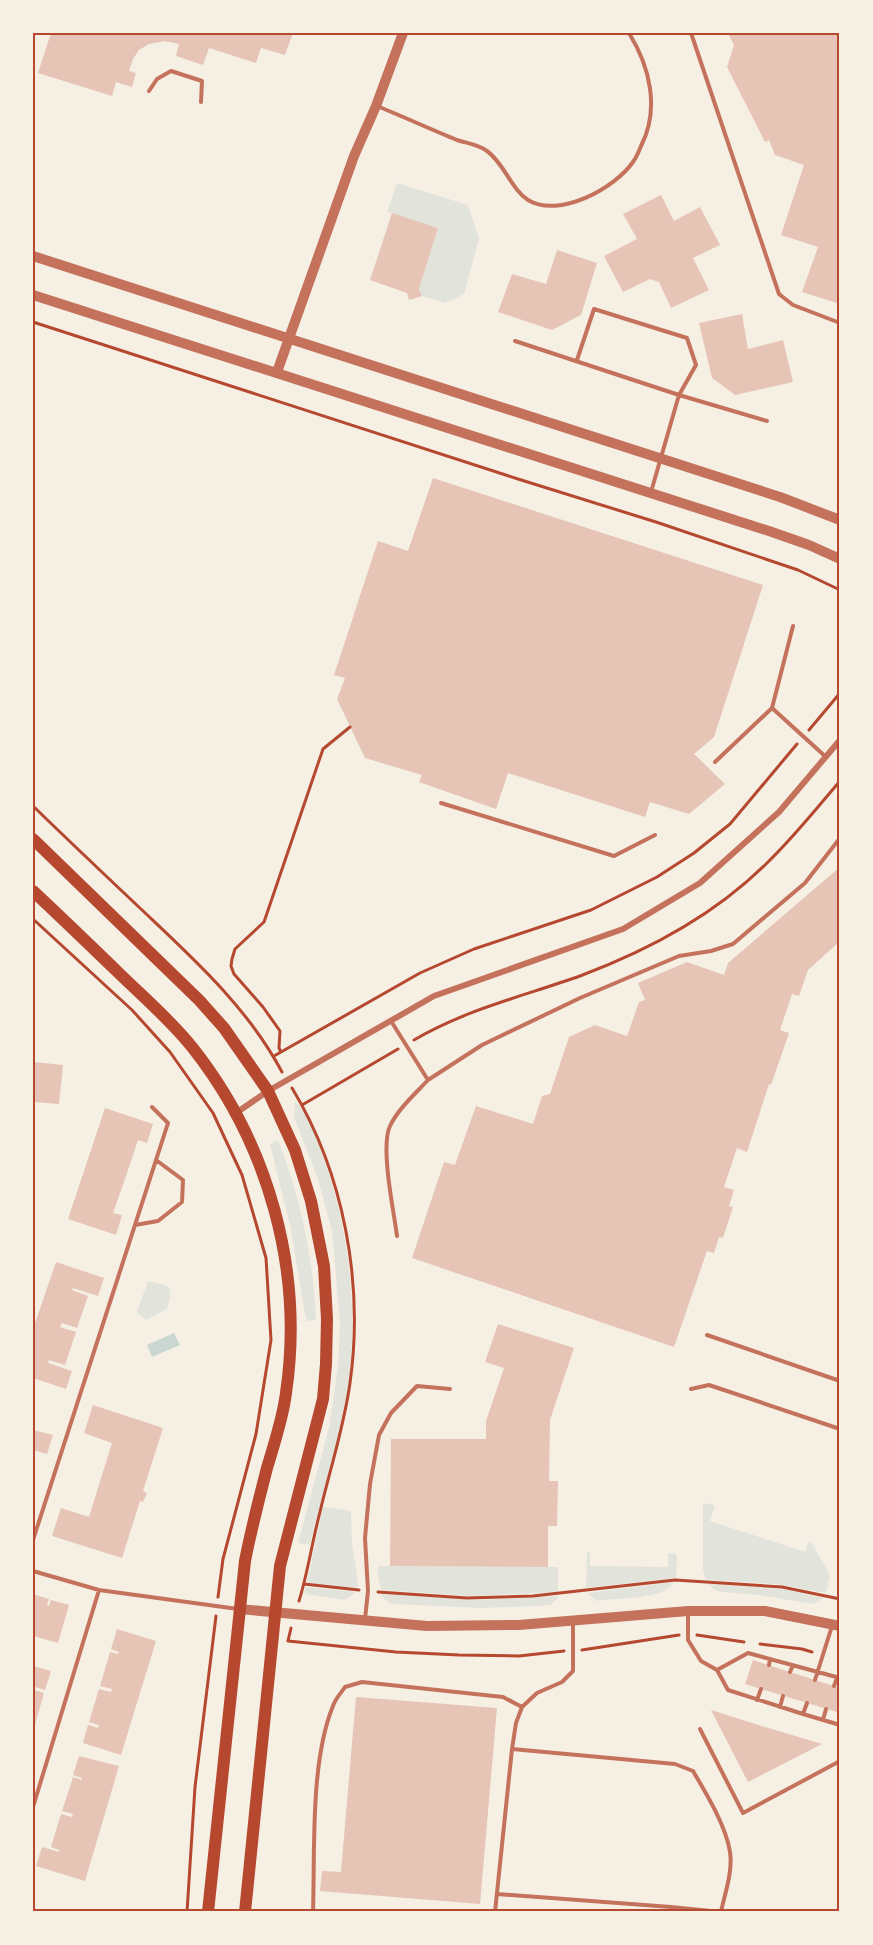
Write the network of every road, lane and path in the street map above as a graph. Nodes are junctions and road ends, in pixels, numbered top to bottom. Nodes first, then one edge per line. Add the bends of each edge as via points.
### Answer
1 (403, 33) edge
2 (629, 33) edge
3 (691, 33) edge
4 (149, 91) dead end
5 (201, 102) dead end
6 (376, 106) junction
7 (33, 256) edge
8 (33, 295) edge
9 (33, 322) edge
10 (840, 323) edge
11 (291, 339) junction
12 (515, 341) dead end
13 (577, 360) junction
14 (278, 372) junction
15 (679, 395) junction
16 (767, 422) dead end
17 (661, 459) junction
18 (650, 493) junction
19 (840, 520) edge
20 (840, 559) edge
21 (840, 590) edge
22 (793, 626) dead end
23 (840, 693) edge
24 (772, 708) junction
25 (350, 727) dead end
26 (804, 736) junction
27 (840, 740) edge
28 (826, 757) junction
29 (715, 762) dead end
30 (840, 781) edge
31 (441, 803) dead end
32 (33, 806) edge
33 (655, 835) dead end
34 (840, 838) edge
35 (33, 839) edge
36 (33, 891) edge
37 (33, 918) edge
38 (391, 1021) junction
39 (407, 1044) junction
40 (281, 1052) junction
41 (274, 1056) junction
42 (428, 1080) junction
43 (287, 1081) junction
44 (268, 1091) junction
45 (302, 1105) junction
46 (152, 1107) dead end
47 (236, 1113) junction
48 (156, 1160) junction
49 (135, 1226) junction
50 (397, 1236) dead end
51 (707, 1335) dead end
52 (840, 1381) edge
53 (450, 1389) dead end
54 (691, 1389) dead end
55 (840, 1429) edge
56 (33, 1540) edge
57 (33, 1571) edge
58 (304, 1584) junction
59 (99, 1590) junction
60 (368, 1591) junction
61 (840, 1599) edge
62 (217, 1606) junction
63 (239, 1609) junction
64 (276, 1611) junction
65 (688, 1611) junction
66 (295, 1613) junction
67 (365, 1620) junction
68 (573, 1620) junction
69 (836, 1625) edge
70 (688, 1633) junction
71 (747, 1643) dead end
72 (758, 1644) dead end
73 (574, 1651) junction
74 (823, 1655) junction
75 (770, 1659) junction
76 (769, 1665) dead end
77 (793, 1665) junction
78 (717, 1670) junction
79 (818, 1671) junction
80 (790, 1672) dead end
81 (839, 1678) edge
82 (815, 1680) dead end
83 (834, 1686) dead end
84 (761, 1689) dead end
85 (783, 1695) dead end
86 (757, 1700) junction
87 (807, 1703) dead end
88 (522, 1707) junction
89 (780, 1707) junction
90 (826, 1709) dead end
91 (803, 1714) junction
92 (823, 1720) junction
93 (840, 1725) edge
94 (700, 1729) dead end
95 (512, 1749) junction
96 (840, 1761) edge
97 (33, 1807) edge
98 (497, 1894) junction
99 (670, 1909) edge
100 (187, 1912) edge
101 (208, 1912) edge
102 (244, 1912) edge
103 (313, 1912) edge
104 (495, 1912) edge
105 (721, 1912) edge

1 - 6 street
2 - 6 lane via 649,75 652,106 646,137 633,162 615,180 591,195 556,207 527,199 487,150
3 - 10 lane via 778,294 793,305
4 - 5 lane via 157,79 171,71 202,81
6 - 11 street via 354,156
7 - 11 street
8 - 14 street
9 - 21 path via 666,525 798,570
11 - 14 street
11 - 17 street
12 - 13 lane
13 - 15 lane
13 - 15 lane via 594,309 687,339 696,365
14 - 18 street
15 - 16 lane
15 - 17 lane
17 - 18 lane
17 - 19 street
18 - 20 street
22 - 24 lane
23 - 26 path
24 - 26 lane
24 - 29 lane
25 - 40 path via 322,749 264,922 235,949 232,959 234,974 280,1031
26 - 28 lane
26 - 40 path via 730,824 657,877 591,910 474,949 420,973
27 - 28 street
28 - 38 street via 779,812 700,883 623,929 434,996
30 - 39 path via 765,865 717,904 668,935 579,976 467,1014
31 - 33 lane via 614,856
32 - 41 path via 222,986
34 - 42 lane via 806,883 733,944 679,956 580,998 482,1045
35 - 44 main road via 199,1000 224,1028
36 - 47 main road via 166,1018 214,1077
37 - 62 path via 132,1010 170,1052 213,1113 242,1175 266,1258 271,1340 256,1434 223,1559
38 - 39 lane
38 - 43 street
39 - 42 lane
39 - 45 path
40 - 41 path
41 - 43 path
42 - 50 lane via 389,1127 386,1144
43 - 44 street
43 - 45 path
44 - 47 street
44 - 64 main road via 295,1150 311,1201 324,1266 327,1319 323,1399 280,1566
45 - 58 path via 319,1139 339,1203 353,1282 354,1319 349,1392
46 - 48 lane via 168,1123
47 - 63 main road via 260,1163 275,1209 288,1270 290,1320 286,1394 254,1515
48 - 49 lane
48 - 49 lane via 183,1180 182,1202 158,1221
49 - 56 lane
51 - 52 lane
53 - 60 lane via 417,1386 391,1413 379,1435 365,1538
54 - 55 lane via 709,1384
57 - 59 lane
58 - 60 path
58 - 66 path
59 - 62 lane
59 - 97 lane
60 - 61 path via 467,1598 533,1596 675,1580 782,1587
60 - 67 lane
62 - 63 lane
62 - 100 path via 195,1787
63 - 64 street
63 - 101 main road
64 - 66 street
64 - 102 main road
65 - 68 street
65 - 69 street via 765,1611
65 - 70 lane
66 - 67 street
66 - 73 path via 288,1641 459,1655 519,1656
67 - 68 street via 427,1626
68 - 73 lane
69 - 74 lane
70 - 71 path
70 - 73 path
70 - 78 lane via 701,1661
72 - 74 path via 802,1648
73 - 88 lane via 573,1671
74 - 79 lane
75 - 76 lane
75 - 77 lane
75 - 78 lane via 748,1653
77 - 79 lane
77 - 80 lane
78 - 86 lane via 728,1690
79 - 81 lane
79 - 82 lane
81 - 83 lane
84 - 86 lane
85 - 89 lane
86 - 89 lane
87 - 91 lane
88 - 95 lane
88 - 103 lane via 503,1697 362,1682 345,1687 333,1705 321,1747
89 - 91 lane
90 - 92 lane
91 - 92 lane
92 - 93 lane
94 - 96 lane via 743,1813
95 - 98 lane
95 - 105 lane via 675,1764 693,1771 730,1853
98 - 99 lane
98 - 104 lane
99 - 105 lane

